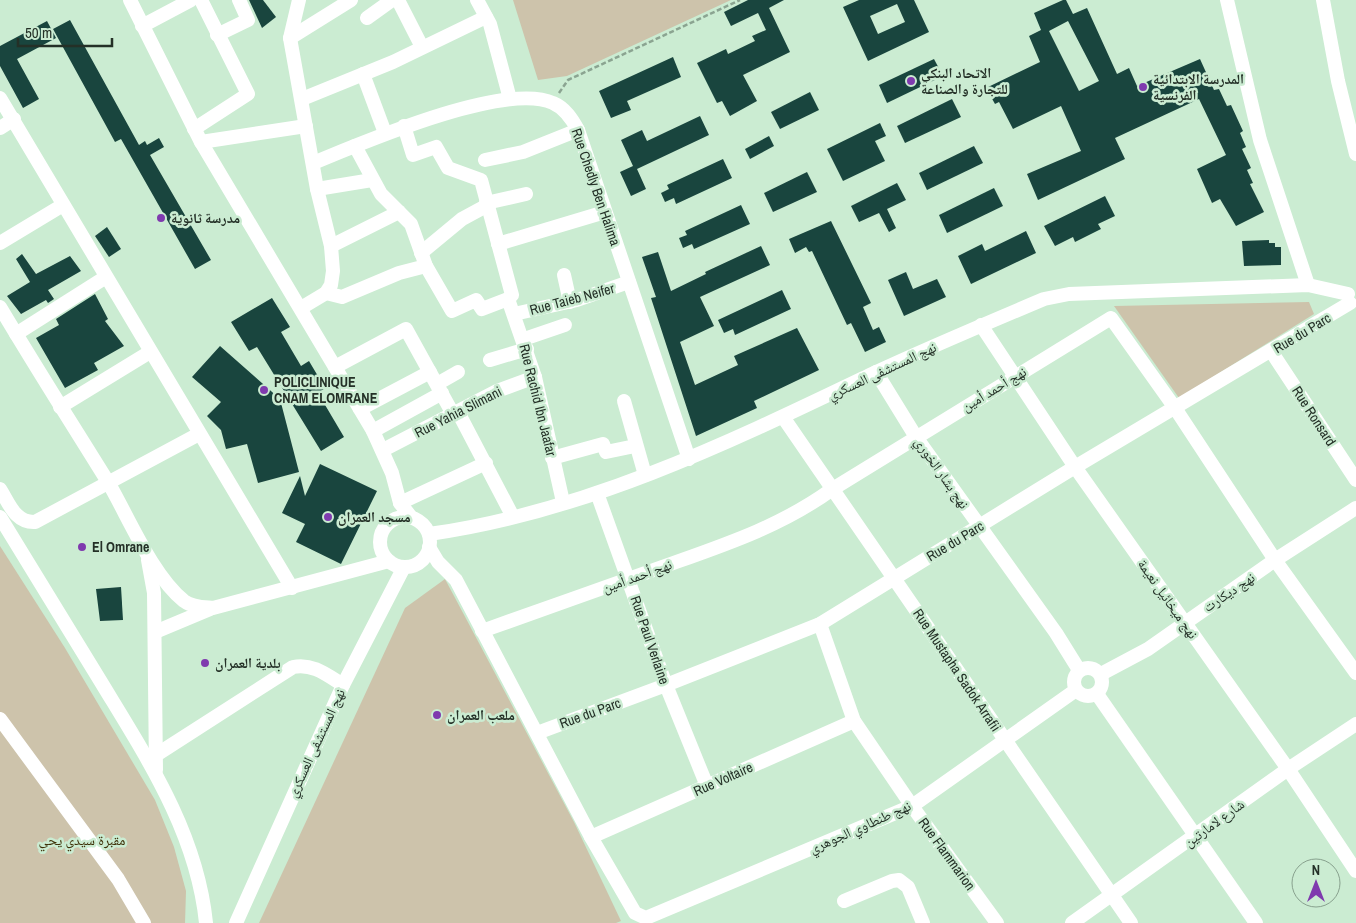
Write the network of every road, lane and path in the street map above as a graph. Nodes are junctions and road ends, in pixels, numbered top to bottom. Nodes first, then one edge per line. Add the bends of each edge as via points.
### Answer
1 (130, 0) edge
2 (191, 0) edge
3 (200, 0) edge
4 (239, 0) edge
5 (299, 0) edge
6 (351, 0) edge
7 (392, 0) edge
8 (398, 0) edge
9 (477, 0) edge
10 (740, 0) edge
11 (1227, 0) edge
12 (1323, 0) edge
13 (170, 5) edge
14 (486, 17) junction
15 (367, 18) dead end
16 (142, 26) junction
17 (217, 34) junction
18 (290, 38) junction
19 (422, 47) junction
20 (362, 74) junction
21 (0, 98) edge
22 (302, 99) junction
23 (510, 99) junction
24 (552, 102) junction
25 (14, 120) junction
26 (306, 126) junction
27 (404, 126) junction
28 (0, 128) edge
29 (194, 129) junction
30 (578, 130) junction
31 (385, 132) junction
32 (201, 142) junction
33 (355, 146) junction
34 (1356, 153) edge
35 (485, 160) dead end
36 (313, 163) junction
37 (372, 180) junction
38 (317, 189) junction
39 (526, 194) dead end
40 (486, 204) junction
41 (63, 205) junction
42 (399, 212) junction
43 (605, 212) junction
44 (0, 243) edge
45 (498, 244) junction
46 (331, 246) junction
47 (423, 259) junction
48 (564, 275) dead end
49 (106, 277) junction
50 (629, 282) junction
51 (1308, 285) junction
52 (326, 293) junction
53 (1353, 297) edge
54 (508, 299) junction
55 (570, 302) junction
56 (0, 307) edge
57 (301, 308) junction
58 (514, 314) junction
59 (565, 325) dead end
60 (981, 326) junction
61 (16, 334) junction
62 (525, 344) junction
63 (1271, 351) junction
64 (150, 352) junction
65 (490, 360) dead end
66 (335, 367) junction
67 (430, 372) junction
68 (458, 372) dead end
69 (876, 372) junction
70 (1016, 376) junction
71 (535, 377) junction
72 (439, 389) junction
73 (624, 401) dead end
74 (60, 407) junction
75 (1175, 408) junction
76 (360, 409) junction
77 (455, 413) junction
78 (783, 418) junction
79 (373, 431) junction
80 (199, 434) junction
81 (916, 437) junction
82 (635, 446) junction
83 (382, 450) junction
84 (552, 458) junction
85 (690, 459) junction
86 (486, 462) junction
87 (1075, 467) junction
88 (645, 475) junction
89 (1356, 480) edge
90 (108, 483) junction
91 (0, 489) edge
92 (831, 490) junction
93 (597, 493) junction
94 (563, 502) junction
95 (400, 503) junction
96 (1356, 508) edge
97 (0, 517) edge
98 (411, 517) junction
99 (514, 517) junction
100 (980, 526) junction
101 (429, 541) junction
102 (144, 548) junction
103 (1275, 560) junction
104 (389, 561) junction
105 (404, 567) junction
106 (894, 578) junction
107 (629, 579) junction
108 (292, 588) junction
109 (213, 608) junction
110 (1184, 622) junction
111 (820, 624) junction
112 (482, 631) junction
113 (156, 632) junction
114 (1080, 670) junction
115 (1356, 673) edge
116 (1100, 674) junction
117 (343, 685) junction
118 (666, 685) junction
119 (1076, 690) junction
120 (1097, 694) junction
121 (0, 719) edge
122 (854, 721) junction
123 (1356, 724) edge
124 (536, 733) junction
125 (1005, 739) junction
126 (156, 754) junction
127 (1288, 769) junction
128 (156, 772) junction
129 (707, 786) junction
130 (912, 806) junction
131 (591, 836) junction
132 (1195, 836) junction
133 (1356, 871) edge
134 (1112, 895) junction
135 (844, 900) dead end
136 (144, 923) edge
137 (206, 923) edge
138 (236, 923) edge
139 (923, 923) edge
140 (997, 923) edge
141 (1072, 923) edge
142 (1131, 923) edge
143 (1256, 923) edge

1 - 16 street
2 - 13 street
3 - 17 street
4 - 17 street via 248,20
5 - 18 street
6 - 18 street
7 - 15 street
8 - 19 street
9 - 14 street
10 - 24 path via 568,80
11 - 51 street via 1260,140
12 - 34 street
13 - 16 street
14 - 19 street
14 - 23 street
16 - 29 street
17 - 29 street via 248,94
18 - 22 street
19 - 20 street
20 - 22 street
20 - 31 street
21 - 25 street
22 - 26 street
23 - 24 street
23 - 27 street
24 - 30 street, Rue Chedly Ben Halima via 563,110
25 - 28 street
25 - 41 street
26 - 32 street
26 - 36 street
27 - 31 street
27 - 40 street via 414,154 436,147 448,168 481,180
29 - 32 street
30 - 35 street via 523,152
30 - 43 street, Rue Chedly Ben Halima
31 - 33 street
32 - 57 street
33 - 36 street
33 - 37 street
36 - 38 street
37 - 38 street
37 - 42 street
38 - 46 street
39 - 40 street
40 - 45 street
40 - 47 street via 462,219
41 - 44 street
41 - 49 street
42 - 46 street
42 - 47 street via 411,224
43 - 45 street
43 - 50 street, Rue Chedly Ben Halima
45 - 54 street, Rue Rachid Ibn Jaafar via 512,295
46 - 52 street via 332,279
47 - 52 street via 342,297
47 - 54 street via 452,310 476,300 482,310
48 - 55 street
49 - 61 street
49 - 64 street
50 - 55 street, Rue Taieb Neifer
50 - 85 street, Rue Chedly Ben Halima
51 - 53 street, نهج المستشفى العسكري
51 - 60 street, نهج المستشفى العسكري via 1069,294 1044,299
52 - 57 street
53 - 63 street, Rue du Parc
54 - 58 street, Rue Rachid Ibn Jaafar
55 - 58 street, Rue Taieb Neifer
56 - 61 street
57 - 66 street
58 - 62 street, Rue Rachid Ibn Jaafar
59 - 62 street
60 - 69 street, نهج المستشفى العسكري
60 - 70 street, نهج ميخائيل نعيمة
61 - 74 street
62 - 65 street
62 - 71 street, Rue Rachid Ibn Jaafar
63 - 75 street, Rue du Parc
63 - 89 street, Rue Ronsard
64 - 74 street
64 - 80 street
66 - 67 street via 406,329
66 - 76 street
67 - 72 street
67 - 76 street
68 - 72 street
69 - 78 street, نهج المستشفى العسكري
69 - 81 street, نهج بشار الخوري
70 - 75 street, نهج أحمد أمين via 1111,318
70 - 81 street, نهج أحمد أمين
70 - 87 street, نهج ميخائيل نعيمة
71 - 77 street, Rue Yahia Slimani via 497,391
71 - 84 street, Rue Rachid Ibn Jaafar
72 - 77 street
72 - 79 street
73 - 82 street
74 - 90 street
75 - 87 street, Rue du Parc
75 - 103 street, نهج أحمد أمين
76 - 79 street
77 - 83 street, Rue Yahia Slimani
77 - 86 street
78 - 85 street, نهج المستشفى العسكري
78 - 92 street, Rue Mustapha Sadok Arrafii
79 - 83 street
80 - 90 street
80 - 108 street
81 - 92 street, نهج أحمد أمين
81 - 100 street, نهج بشار الخوري
82 - 84 street via 606,452 603,444
82 - 88 street
83 - 95 street
84 - 94 street, Rue Rachid Ibn Jaafar
85 - 88 street, نهج المستشفى العسكري
86 - 95 street
86 - 99 street
87 - 100 street, Rue du Parc
87 - 110 street, نهج ميخائيل نعيمة
88 - 93 street, نهج المستشفى العسكري
90 - 91 street via 35,522 16,515
90 - 102 street
92 - 106 street, Rue Mustapha Sadok Arrafii
92 - 107 street, نهج أحمد أمين via 805,509 777,523
93 - 94 street, نهج المستشفى العسكري
93 - 107 street, Rue Paul Verlaine
94 - 99 street, نهج المستشفى العسكري
95 - 98 street
96 - 103 street, نهج ديكارت
97 - 128 street
98 - 101 street via 420,522
98 - 104 street via 392,519 380,535 382,554
99 - 101 street, نهج المستشفى العسكري
100 - 106 street, Rue du Parc
100 - 114 street, نهج بشار الخوري
101 - 105 street via 420,561
101 - 112 street via 438,562 456,580
102 - 109 street via 165,580 185,602 196,607
102 - 113 street via 154,593
103 - 110 street, نهج ديكارت
103 - 115 street, نهج أحمد أمين
104 - 105 street
104 - 108 street
105 - 117 street, نهج المستشفى العسكري
106 - 111 street, Rue du Parc
106 - 125 street, Rue Mustapha Sadok Arrafii
107 - 112 street, نهج أحمد أمين
107 - 118 street, Rue Paul Verlaine
108 - 109 street
109 - 113 street
110 - 116 street, نهج ديكارت via 1148,649
110 - 127 street, نهج ميخائيل نعيمة
111 - 118 street, Rue du Parc
111 - 122 street, Rue Flammarion
112 - 124 street
113 - 126 street
114 - 116 street via 1091,668
114 - 119 street via 1074,679
116 - 120 street via 1103,685
117 - 126 street via 314,667 293,667
117 - 138 street, نهج المستشفى العسكري
118 - 124 street, Rue du Parc
118 - 129 street, Rue Paul Verlaine
119 - 120 street via 1086,696
119 - 125 street, نهج طنطاوي الجوهري
120 - 132 street
121 - 136 street via 118,879
122 - 129 street, Rue Voltaire
122 - 130 street, Rue Flammarion
123 - 127 street, شارع لامارتين
124 - 131 street
125 - 130 street, نهج طنطاوي الجوهري
125 - 134 street, Rue Mustapha Sadok Arrafii
126 - 128 street
127 - 132 street, شارع لامارتين
127 - 133 street, نهج ميخائيل نعيمة
128 - 137 street via 195,862
129 - 131 street, Rue Voltaire
130 - 131 street, نهج طنطاوي الجوهري via 646,918 635,913
130 - 140 street, Rue Flammarion
132 - 134 street, شارع لامارتين
132 - 143 street
134 - 141 street, شارع لامارتين
134 - 142 street, Rue Mustapha Sadok Arrafii
135 - 139 street via 899,880 908,887

